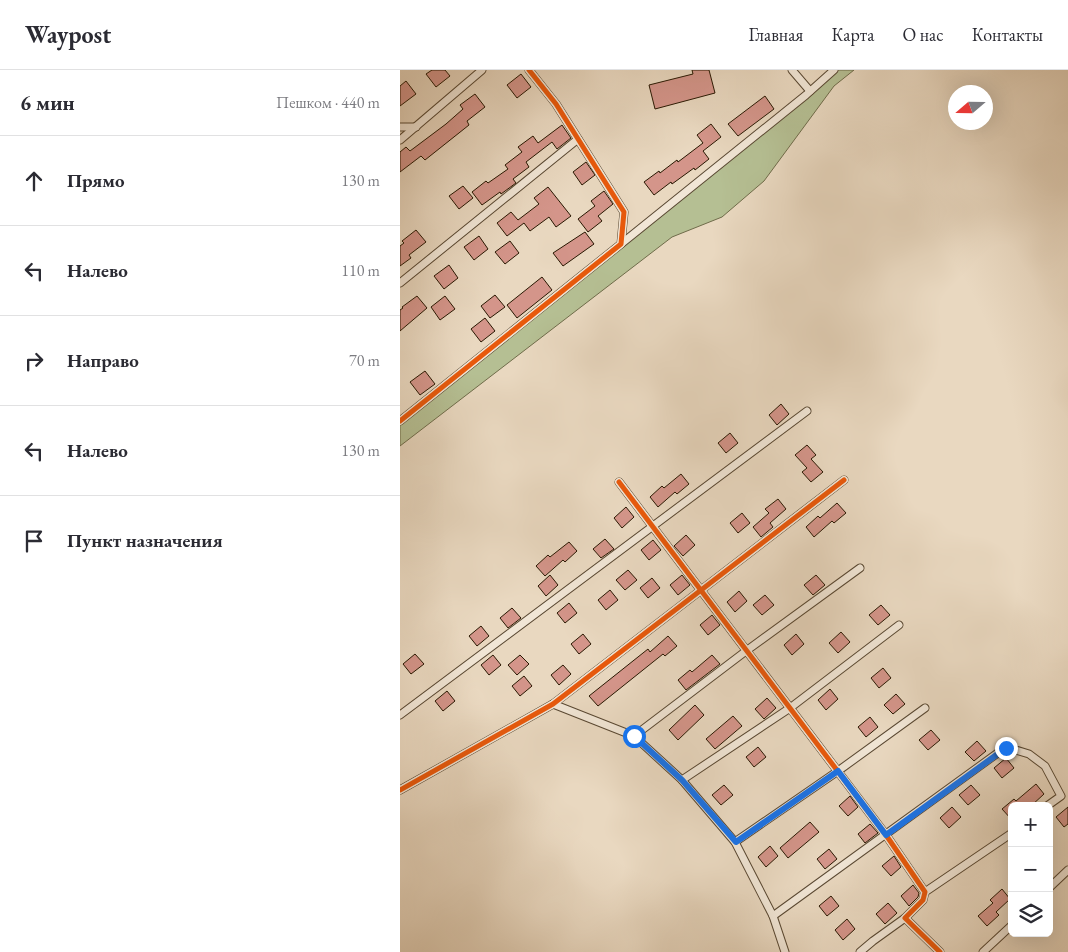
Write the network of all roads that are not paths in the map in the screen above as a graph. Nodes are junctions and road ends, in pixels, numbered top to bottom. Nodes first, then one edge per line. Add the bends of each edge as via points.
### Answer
1 (482, 70) edge
2 (529, 70) edge
3 (792, 70) edge
4 (834, 70) edge
5 (810, 91) junction
6 (416, 127) junction
7 (400, 128) edge
8 (578, 139) junction
9 (400, 140) edge
10 (621, 244) junction
11 (400, 283) edge
12 (807, 412) dead end
13 (400, 421) edge
14 (844, 480) dead end
15 (619, 482) dead end
16 (652, 527) junction
17 (860, 568) dead end
18 (700, 590) junction
19 (898, 625) dead end
20 (746, 651) junction
21 (553, 704) junction
22 (790, 708) junction
23 (925, 708) dead end
24 (400, 715) edge
25 (634, 736) junction
26 (838, 771) junction
27 (682, 780) junction
28 (400, 790) edge
29 (1053, 802) edge
30 (886, 835) junction
31 (1008, 836) edge
32 (736, 842) junction
33 (1068, 870) edge
34 (1053, 884) edge
35 (925, 892) junction
36 (773, 916) junction
37 (905, 918) junction
38 (1008, 929) edge
39 (786, 952) edge
40 (860, 952) edge
41 (940, 952) edge
42 (983, 952) edge

1 - 6 street
2 - 8 street
3 - 5 street
4 - 5 street
5 - 10 street
6 - 7 street
6 - 9 street
8 - 10 street via 624,212
8 - 11 street
10 - 13 street
12 - 16 street
14 - 18 street
15 - 16 street
16 - 18 street
16 - 24 street
17 - 20 street
18 - 20 street
18 - 21 street
19 - 22 street
20 - 22 street
20 - 25 street
21 - 25 street
21 - 28 street
22 - 26 street
22 - 27 street
23 - 26 street
25 - 27 street
26 - 30 street
26 - 32 street
27 - 32 street
29 - 30 street via 1061,796 1046,766 1029,754 1006,748
30 - 35 street
30 - 36 street
31 - 35 street
32 - 36 street
33 - 34 street
35 - 37 street via 923,900
36 - 39 street
37 - 40 street
37 - 41 street
38 - 42 street

